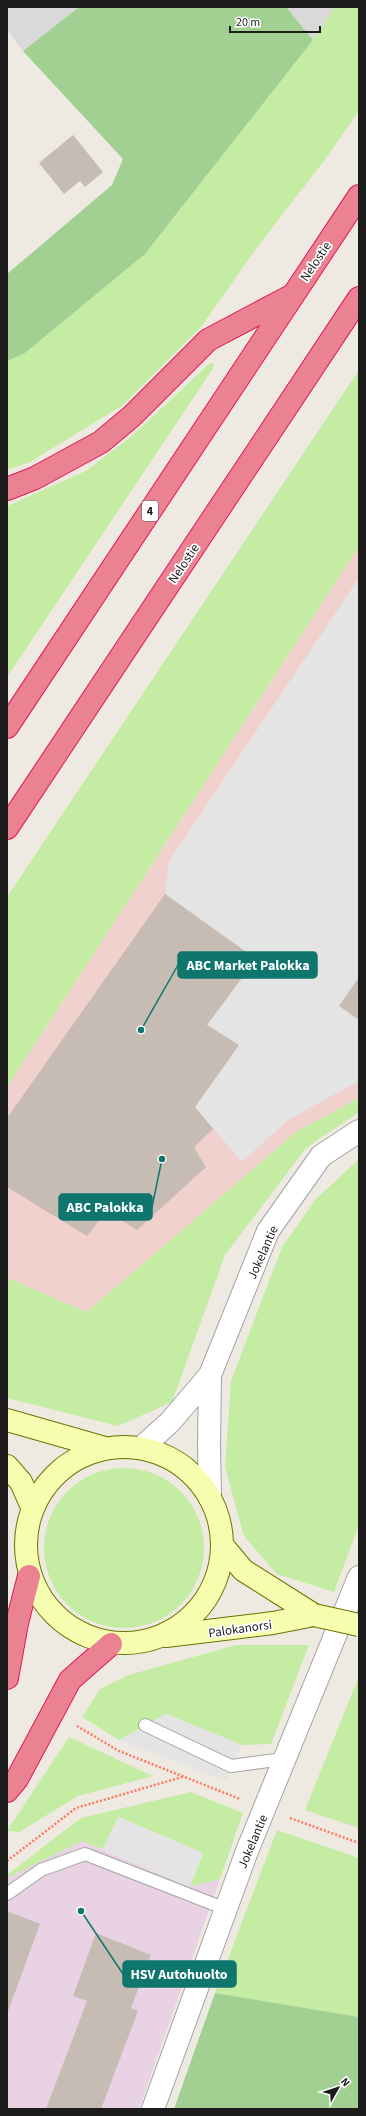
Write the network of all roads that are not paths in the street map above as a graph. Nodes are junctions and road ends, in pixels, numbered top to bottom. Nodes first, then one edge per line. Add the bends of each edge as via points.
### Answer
1 (359, 197) edge
2 (292, 296) junction
3 (359, 298) edge
4 (7, 489) edge
5 (7, 726) edge
6 (7, 828) edge
7 (359, 1131) edge
8 (210, 1376) junction
9 (7, 1420) edge
10 (105, 1448) junction
11 (141, 1448) junction
12 (7, 1466) edge
13 (210, 1498) junction
14 (32, 1507) junction
15 (223, 1546) junction
16 (29, 1576) junction
17 (359, 1576) edge
18 (314, 1615) junction
19 (359, 1625) edge
20 (165, 1636) junction
21 (111, 1644) junction
22 (7, 1678) edge
23 (144, 1725) dead end
24 (283, 1759) junction
25 (7, 1791) edge
26 (7, 1894) edge
27 (226, 1909) junction
28 (153, 2109) edge

1 - 2 highway, Nelostie / 4
2 - 4 highway via 208,340 132,416 101,442 35,478
2 - 5 highway, Nelostie / 4
3 - 6 highway, Nelostie
7 - 8 street, Jokelantie via 321,1156 268,1231
8 - 11 street, Jokelantie via 170,1422
8 - 13 street, Jokelantie
9 - 10 main road
10 - 11 main road
10 - 14 main road via 74,1459 49,1480
11 - 13 main road via 169,1457 193,1474
12 - 14 main road via 21,1482
13 - 15 main road via 220,1521
14 - 16 main road via 24,1541
15 - 18 main road, Palokanorsi via 243,1570
15 - 20 main road via 216,1583 195,1614
16 - 21 main road via 47,1608 70,1628
16 - 22 highway
17 - 24 street, Jokelantie
18 - 19 main road, Palokanorsi, bridge
18 - 20 main road, Palokanorsi via 273,1624
20 - 21 main road via 138,1644
21 - 25 highway via 70,1680 17,1780
23 - 24 lane via 231,1766
24 - 27 street, Jokelantie
26 - 27 lane via 41,1870 85,1854
27 - 28 street, Jokelantie

